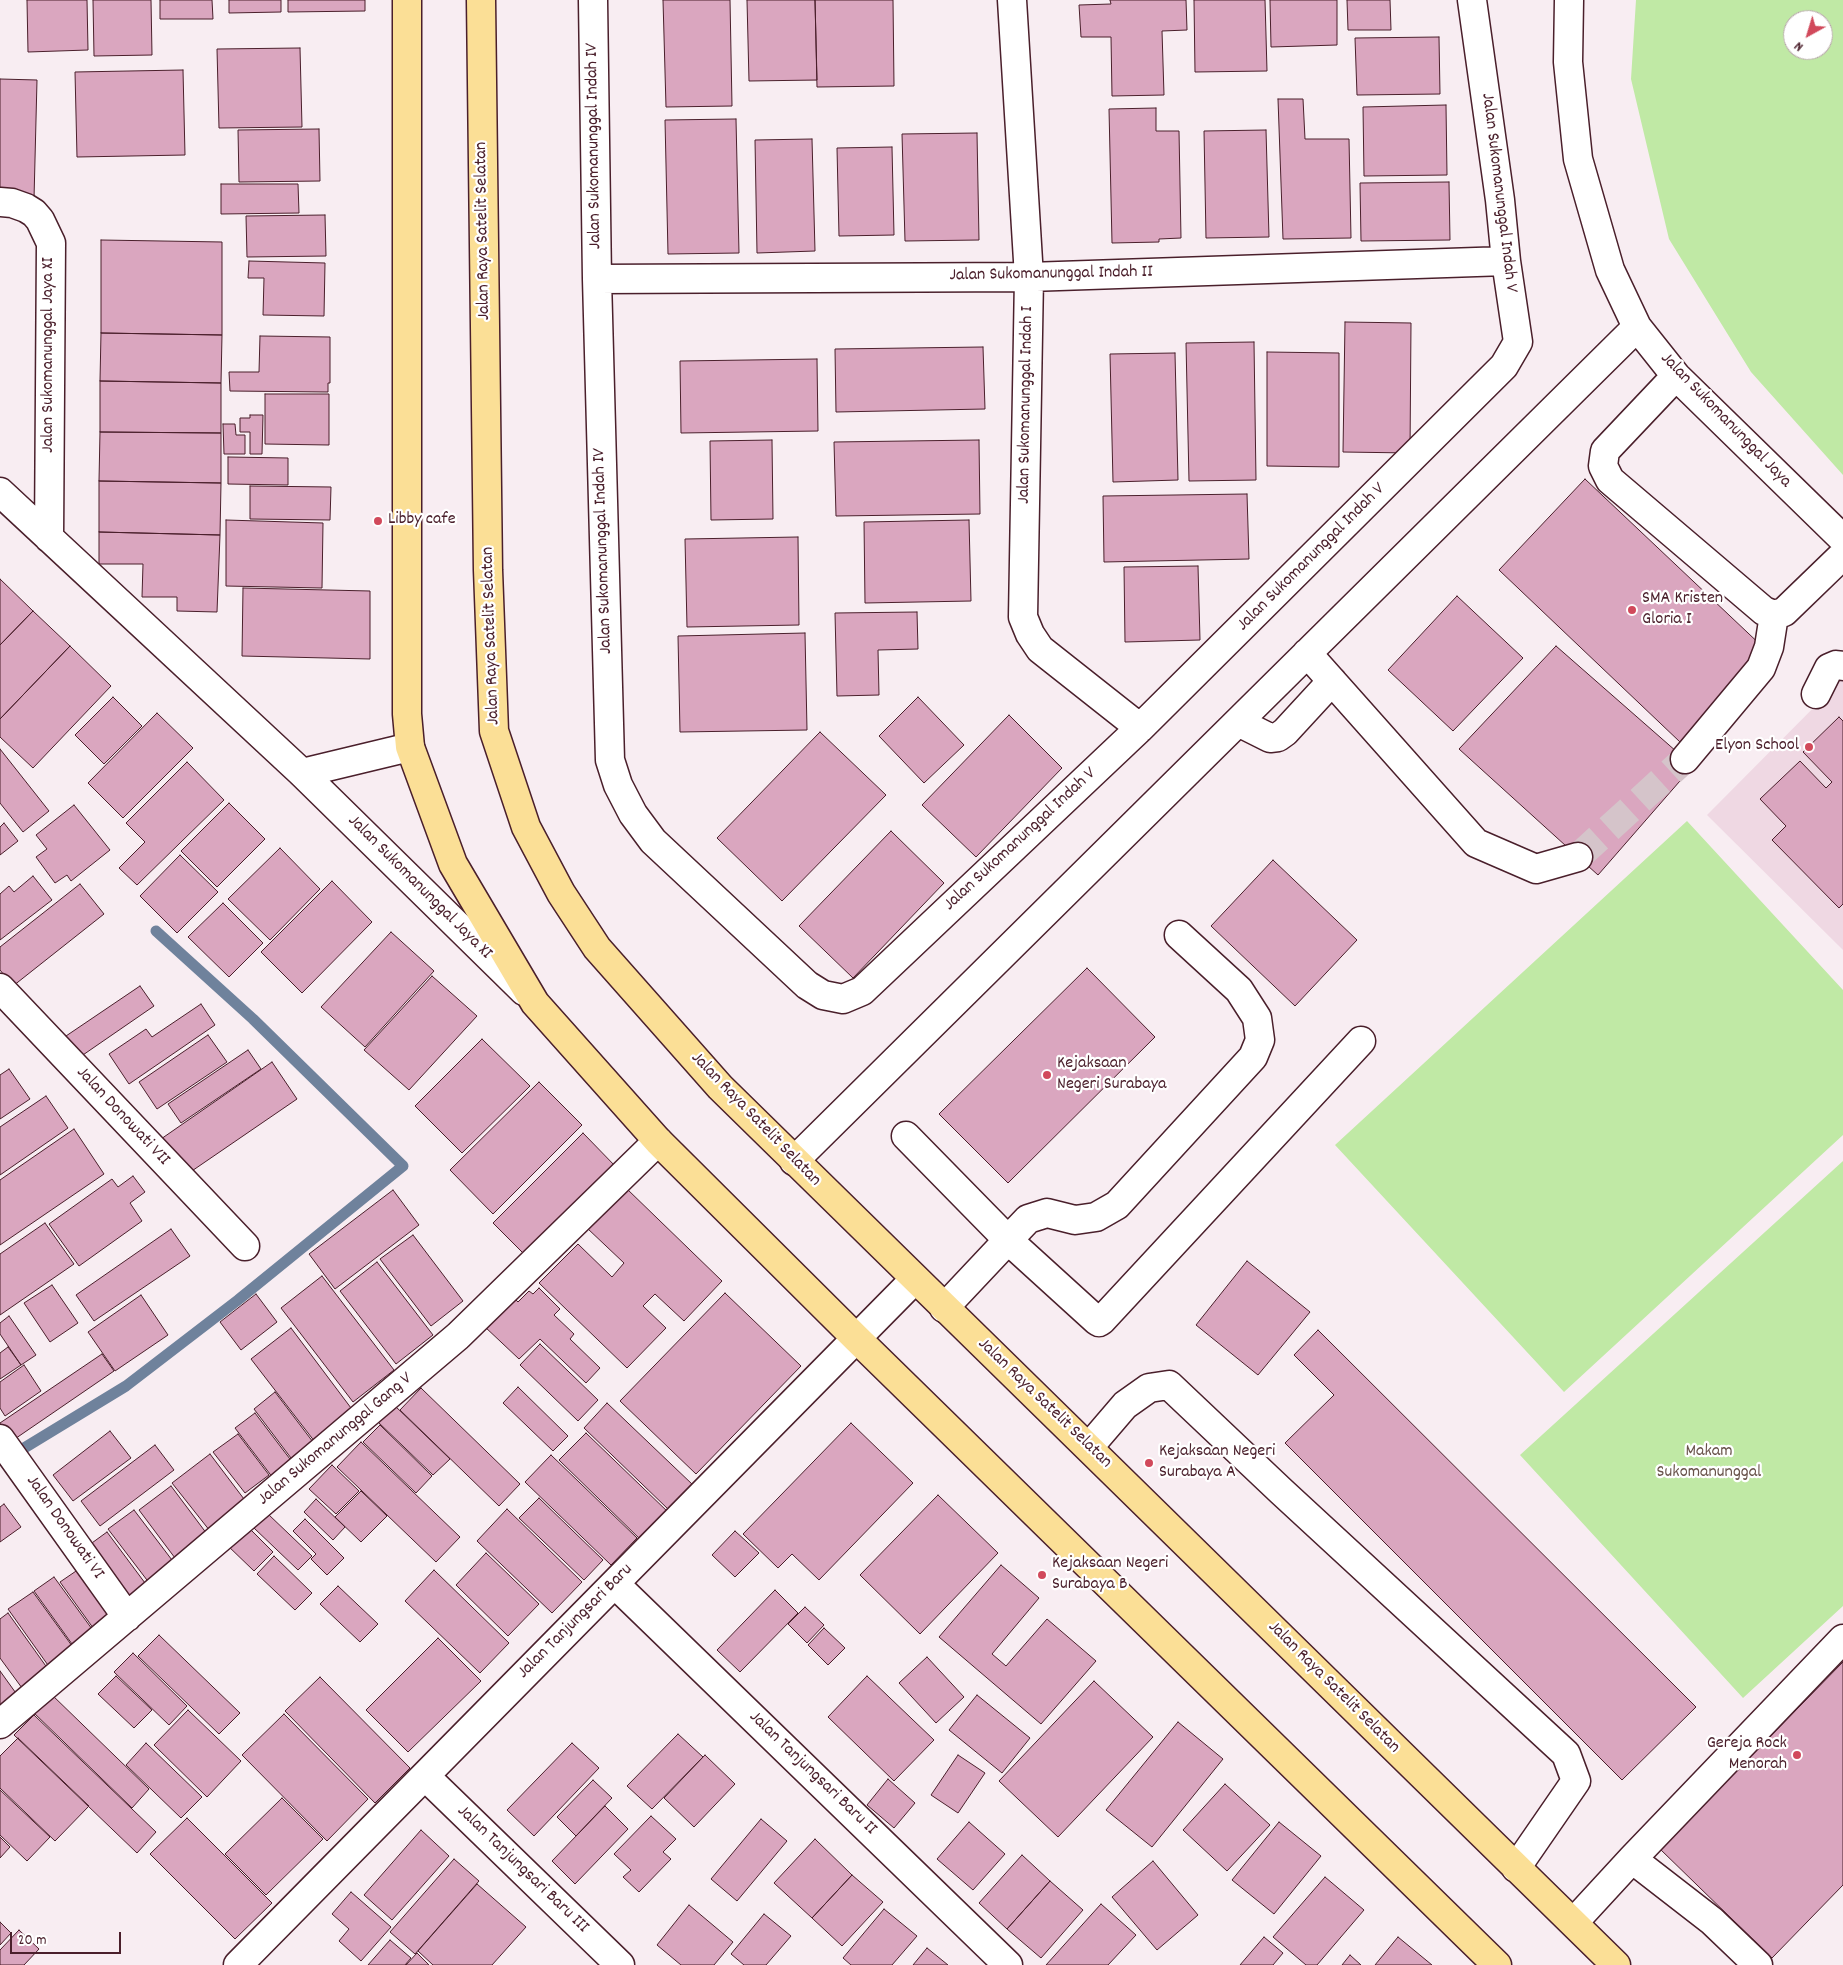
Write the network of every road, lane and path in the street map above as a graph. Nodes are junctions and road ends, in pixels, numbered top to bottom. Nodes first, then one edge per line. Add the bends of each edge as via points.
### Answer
1 (407, 0) edge
2 (480, 0) edge
3 (593, 0) edge
4 (1012, 0) edge
5 (1472, 0) edge
6 (1569, 0) edge
7 (0, 202) edge
8 (1506, 261) junction
9 (1029, 277) junction
10 (597, 279) junction
11 (1637, 327) junction
12 (1676, 376) junction
13 (0, 492) edge
14 (49, 538) junction
15 (1843, 539) edge
16 (1843, 555) edge
17 (1774, 615) junction
18 (1307, 653) junction
19 (1843, 666) edge
20 (1332, 681) junction
21 (1816, 694) dead end
22 (1238, 722) junction
23 (1140, 728) junction
24 (410, 747) junction
25 (1685, 760) tunnel mouth
26 (302, 773) junction
27 (1578, 857) tunnel mouth
28 (1179, 935) dead end
29 (0, 988) edge
30 (843, 999) joint
31 (535, 1003) junction
32 (1361, 1041) dead end
33 (906, 1136) dead end
34 (658, 1141) junction
35 (794, 1161) junction
36 (1008, 1240) junction
37 (245, 1246) dead end
38 (914, 1279) junction
39 (944, 1308) junction
40 (856, 1338) junction
41 (1089, 1447) junction
42 (8, 1450) edge
43 (614, 1584) junction
44 (127, 1617) junction
45 (1843, 1639) edge
46 (0, 1724) edge
47 (425, 1776) junction
48 (1632, 1859) junction
49 (1516, 1868) junction
50 (1574, 1922) junction
51 (241, 1964) edge
52 (620, 1965) edge
53 (1008, 1965) edge
54 (1497, 1965) edge
55 (1616, 1965) edge
56 (1758, 1965) edge

1 - 24 main road via 407,714
2 - 35 main road, Jalan Raya Satelit Selatan via 488,570 494,731 526,827 561,893 597,948 720,1087
3 - 10 street, Jalan Sukomanunggal Indah IV
4 - 9 street, Jalan Sukomanunggal Indah I
5 - 8 street, Jalan Sukomanunggal Indah V
6 - 11 street, Jalan Sukomanunggal Jaya via 1568,62 1578,159 1610,270
7 - 14 street, Jalan Sukomanunggal Jaya XI via 12,203 34,213 51,243
8 - 9 street, Jalan Sukomanunggal Indah II
8 - 23 street, Jalan Sukomanunggal Indah V via 1518,342 1504,366
9 - 10 street, Jalan Sukomanunggal Indah II
9 - 23 street, Jalan Sukomanunggal Indah I via 1023,617 1040,649
10 - 30 street, Jalan Sukomanunggal Indah IV via 610,760 618,785 633,814 653,841 807,985
11 - 12 street, Jalan Sukomanunggal Jaya
11 - 18 street
12 - 15 street, Jalan Sukomanunggal Jaya
12 - 17 street via 1604,450 1603,466 1610,480 1764,611
13 - 14 street, Jalan Sukomanunggal Jaya XI
14 - 26 street, Jalan Sukomanunggal Jaya XI
16 - 17 street via 1784,612
17 - 25 street via 1769,648 1761,668
18 - 20 street
18 - 22 street
19 - 21 street via 1829,668
20 - 22 street via 1278,737 1270,738
20 - 27 street via 1476,843 1536,869
22 - 35 street
23 - 30 street, Jalan Sukomanunggal Indah V via 862,991
24 - 26 street
24 - 31 main road via 453,864
26 - 31 street, Jalan Sukomanunggal Jaya XI
28 - 36 street via 1240,990 1257,1018 1260,1040 1253,1057 1117,1205 1096,1217 1075,1220 1047,1213 1028,1219
29 - 37 street, Jalan Donowati VII
31 - 34 main road
32 - 36 street via 1099,1322
33 - 36 street
34 - 40 main road
34 - 44 street, Jalan Sukomanunggal Gang V via 458,1336
35 - 38 main road, Jalan Raya Satelit Selatan
36 - 39 street
38 - 39 main road, Jalan Raya Satelit Selatan
38 - 40 street, Jalan Tanjungsari Baru
39 - 41 main road, Jalan Raya Satelit Selatan
40 - 43 street, Jalan Tanjungsari Baru
40 - 54 main road
41 - 49 main road, Jalan Raya Satelit Selatan
41 - 49 street via 1126,1405 1149,1388 1170,1385 1566,1754 1576,1781
42 - 44 street, Jalan Donowati VI
43 - 47 street, Jalan Tanjungsari Baru
43 - 53 street, Jalan Tanjungsari Baru II
44 - 46 street, Jalan Sukomanunggal Gang V
45 - 48 street
47 - 51 street, Jalan Tanjungsari Baru
47 - 52 street, Jalan Tanjungsari Baru III
48 - 50 street
48 - 56 street via 1712,1922
49 - 50 main road, Jalan Raya Satelit Selatan
50 - 55 main road, Jalan Raya Satelit Selatan

